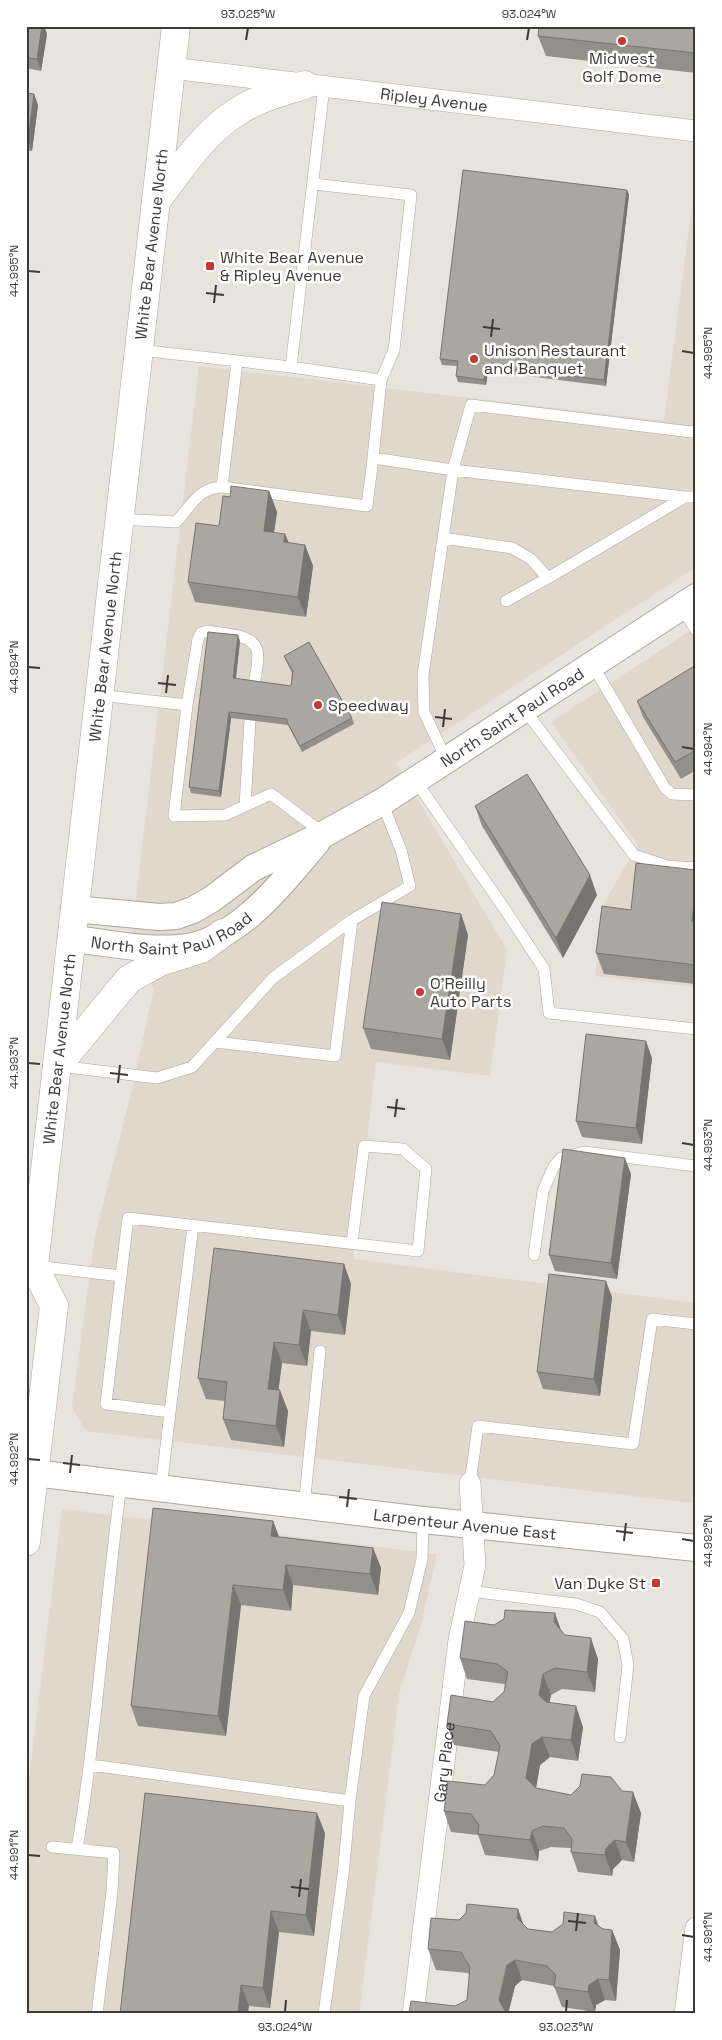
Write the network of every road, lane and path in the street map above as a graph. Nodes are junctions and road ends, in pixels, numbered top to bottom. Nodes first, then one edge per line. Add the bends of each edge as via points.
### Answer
1 (176, 26) edge
2 (171, 68) junction
3 (315, 86) junction
4 (696, 131) edge
5 (314, 184) junction
6 (156, 201) junction
7 (139, 350) junction
8 (238, 362) junction
9 (291, 368) junction
10 (380, 380) junction
11 (696, 431) edge
12 (373, 458) junction
13 (453, 470) junction
14 (222, 487) junction
15 (691, 497) edge
16 (119, 518) junction
17 (443, 538) junction
18 (548, 578) junction
19 (506, 601) dead end
20 (688, 602) edge
21 (696, 630) edge
22 (592, 664) junction
23 (254, 686) edge
24 (99, 695) junction
25 (187, 706) junction
26 (524, 709) junction
27 (250, 720) edge
28 (446, 759) junction
29 (415, 780) junction
30 (696, 795) edge
31 (382, 802) junction
32 (245, 806) junction
33 (324, 834) junction
34 (696, 868) edge
35 (74, 908) junction
36 (352, 920) junction
37 (223, 933) junction
38 (71, 939) junction
39 (696, 1029) edge
40 (215, 1042) junction
41 (57, 1066) junction
42 (696, 1166) edge
43 (193, 1226) junction
44 (352, 1243) junction
45 (534, 1255) dead end
46 (30, 1271) edge
47 (121, 1276) junction
48 (696, 1324) edge
49 (320, 1351) dead end
50 (170, 1412) junction
51 (31, 1473) edge
52 (470, 1482) joint
53 (121, 1484) junction
54 (161, 1489) junction
55 (304, 1506) junction
56 (423, 1520) junction
57 (472, 1525) junction
58 (26, 1542) edge
59 (696, 1548) edge
60 (469, 1591) junction
61 (620, 1737) dead end
62 (91, 1765) junction
63 (350, 1801) junction
64 (52, 1847) dead end
65 (77, 1849) junction
66 (696, 1928) edge
67 (97, 2014) edge
68 (324, 2014) edge
69 (413, 2014) edge
70 (685, 2014) edge

1 - 2 main road, White Bear Avenue North
2 - 3 street, Ripley Avenue
2 - 6 main road, White Bear Avenue North
3 - 4 street, Ripley Avenue
3 - 5 lane
3 - 6 main road via 260,100 236,112 203,142
5 - 9 lane
5 - 10 lane via 411,195 394,350
6 - 7 main road, White Bear Avenue North
7 - 8 lane
7 - 16 main road, White Bear Avenue North
8 - 9 lane
8 - 14 lane
9 - 10 lane
10 - 12 lane
11 - 13 lane via 471,405
12 - 13 lane
12 - 14 lane via 367,506
13 - 15 lane
13 - 17 lane
14 - 16 lane via 211,488 198,495 176,522
15 - 18 lane
16 - 24 main road, White Bear Avenue North
17 - 18 lane via 512,548 531,559
17 - 28 lane via 423,675 424,712
18 - 19 lane
20 - 21 lane
20 - 22 street, North Saint Paul Road
22 - 26 street, North Saint Paul Road
22 - 30 lane via 665,788 672,794
23 - 25 lane via 258,651 252,642 208,631 201,633
24 - 25 lane
24 - 35 main road, White Bear Avenue North
25 - 32 lane via 174,816 225,815
26 - 28 street, North Saint Paul Road
26 - 34 lane via 634,854 667,866
27 - 32 lane
28 - 29 street, North Saint Paul Road
29 - 31 street, North Saint Paul Road
29 - 39 lane via 544,969 549,1013
31 - 33 street, North Saint Paul Road
31 - 36 lane via 402,850 410,886
32 - 33 lane via 271,794
33 - 35 street, North Saint Paul Road via 253,868 212,899 184,914 150,917
33 - 37 street, North Saint Paul Road via 276,889 241,922
35 - 38 main road, White Bear Avenue North
36 - 40 lane via 273,978
36 - 40 lane via 335,1056
37 - 38 street, North Saint Paul Road via 199,945 179,948
37 - 41 main road via 201,950 149,966 129,979
38 - 41 main road, White Bear Avenue North
40 - 41 lane via 192,1067 157,1078
41 - 46 main road, White Bear Avenue North
42 - 45 lane via 584,1152 561,1158 542,1190
43 - 44 lane
43 - 47 lane via 128,1218
43 - 50 lane
44 - 44 lane via 364,1146 403,1149 426,1169 418,1251
46 - 47 lane
46 - 51 main road via 54,1306
47 - 50 lane via 106,1404
48 - 52 lane via 652,1319 633,1444 478,1426
49 - 55 lane
50 - 54 lane
51 - 53 street, Larpenteur Avenue East
51 - 58 main road
52 - 57 street, Gary Place
53 - 54 street, Larpenteur Avenue East
53 - 62 lane
54 - 55 street, Larpenteur Avenue East
55 - 56 street, Larpenteur Avenue East
56 - 57 street, Larpenteur Avenue East
56 - 63 lane via 422,1559 409,1613 364,1696
57 - 59 street, Larpenteur Avenue East
57 - 60 street, Gary Place via 475,1565
60 - 61 lane via 576,1604 600,1612 623,1639 628,1666
60 - 69 street, Gary Place via 459,1640
62 - 63 lane
62 - 65 lane
63 - 68 lane
64 - 65 lane
65 - 67 lane via 114,1853
66 - 70 street

